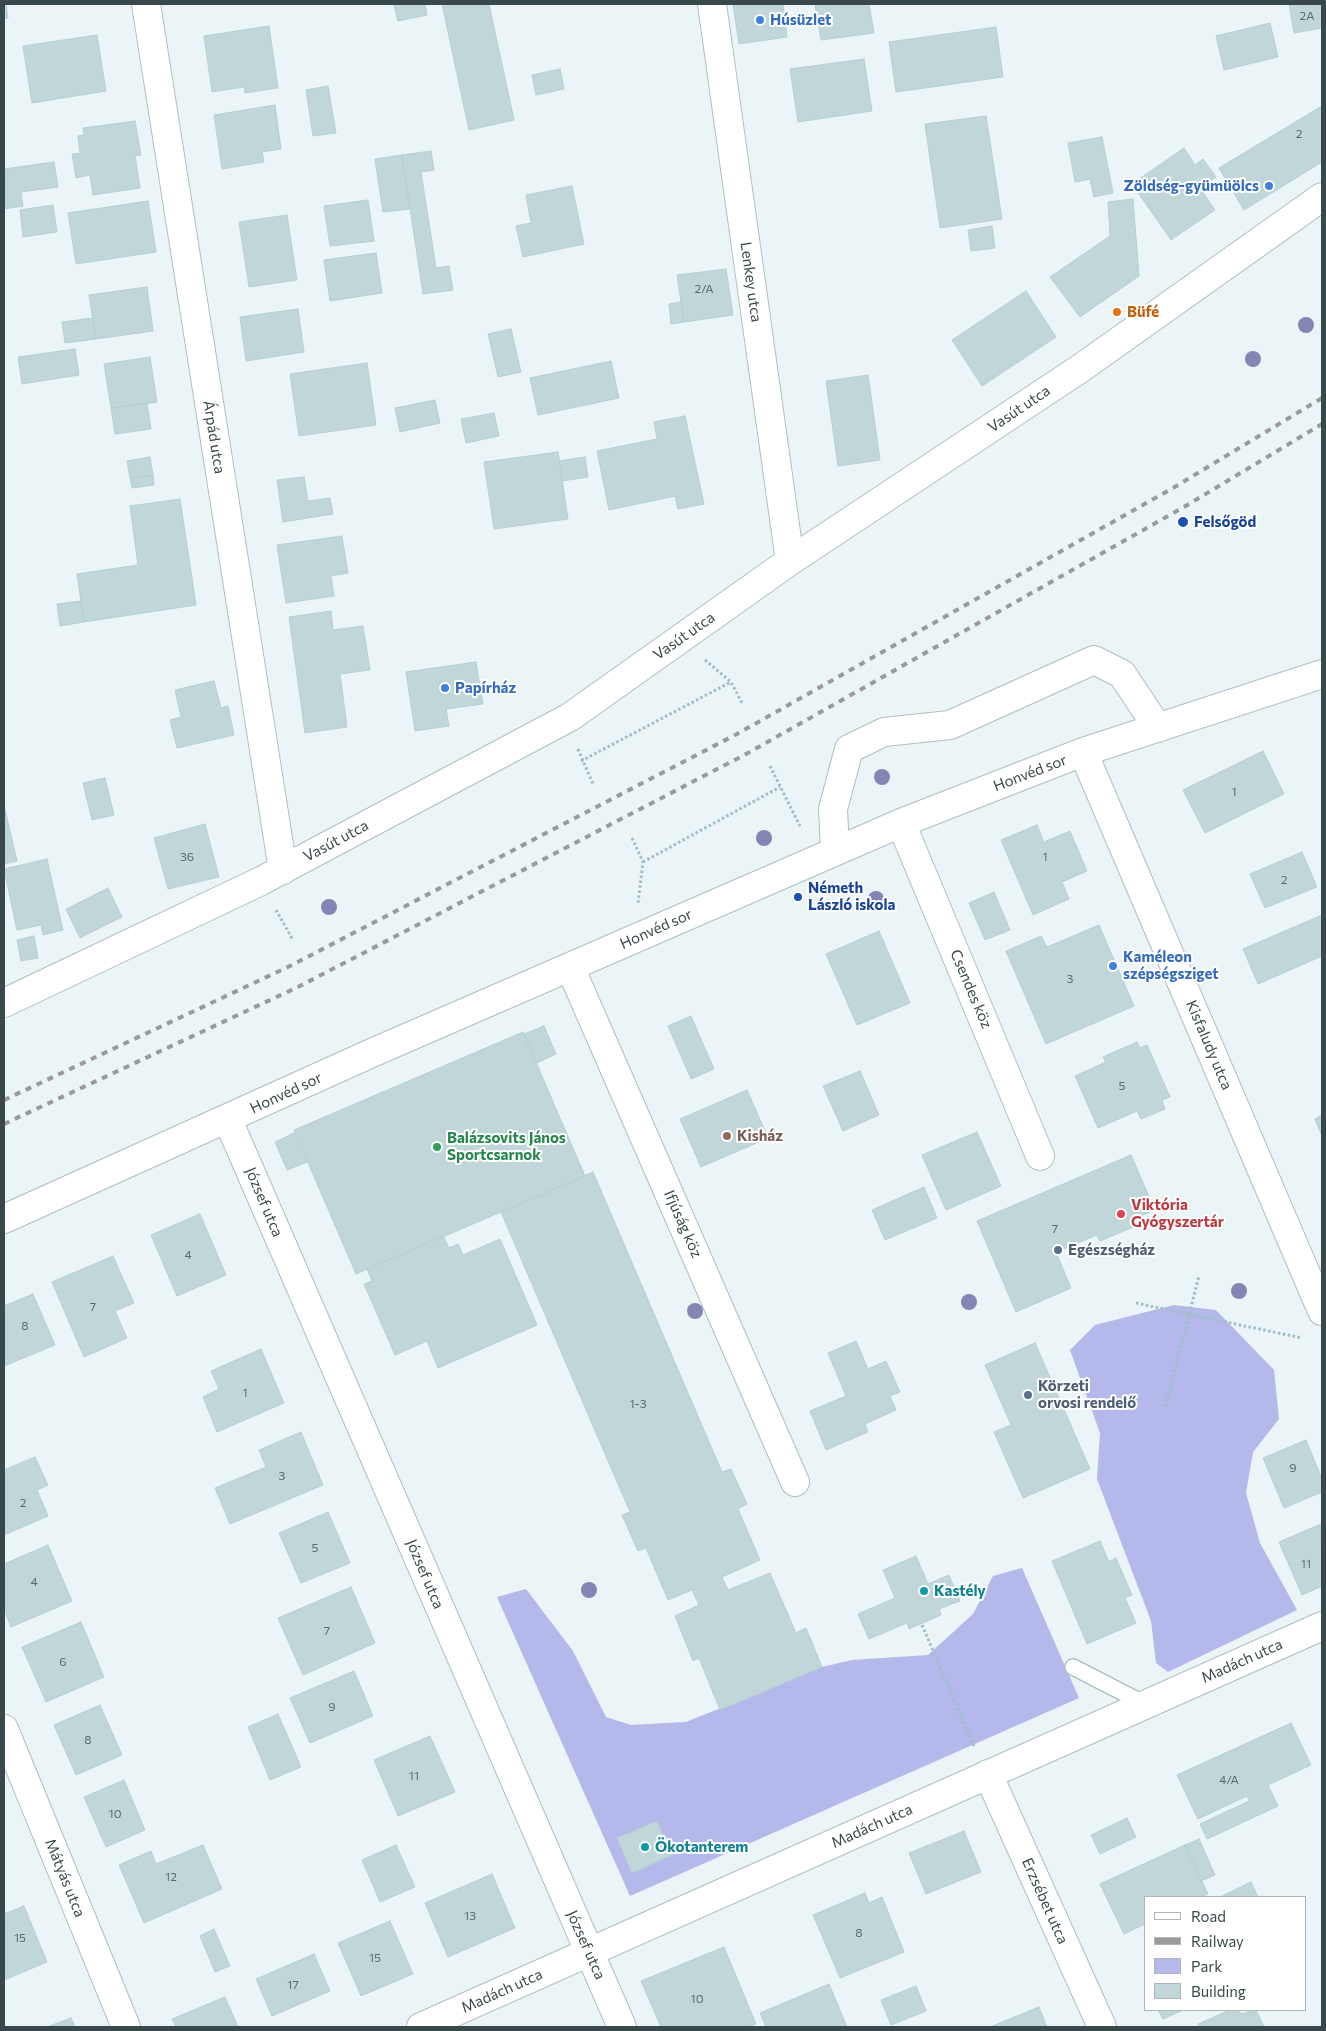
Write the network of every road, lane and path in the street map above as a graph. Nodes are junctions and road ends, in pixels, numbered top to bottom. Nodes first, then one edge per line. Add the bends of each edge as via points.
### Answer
1 (146, 4) edge
2 (712, 4) edge
3 (1322, 197) edge
4 (790, 561) junction
5 (680, 639) junction
6 (1322, 674) edge
7 (731, 682) junction
8 (743, 705) dead end
9 (1158, 728) junction
10 (1083, 752) junction
11 (581, 761) dead end
12 (770, 766) dead end
13 (780, 787) junction
14 (901, 822) junction
15 (632, 838) dead end
16 (826, 854) junction
17 (644, 862) junction
18 (283, 870) junction
19 (648, 932) junction
20 (570, 967) junction
21 (4, 1003) edge
22 (228, 1120) junction
23 (1040, 1156) dead end
24 (4, 1219) edge
25 (1200, 1276) dead end
26 (1136, 1303) dead end
27 (1322, 1311) edge
28 (1190, 1314) junction
29 (1306, 1339) dead end
30 (1166, 1406) dead end
31 (795, 1482) dead end
32 (922, 1625) dead end
33 (1322, 1626) edge
34 (1073, 1667) dead end
35 (1146, 1704) junction
36 (4, 1729) edge
37 (975, 1747) dead end
38 (988, 1774) junction
39 (588, 1952) junction
40 (126, 2027) edge
41 (421, 2027) edge
42 (622, 2027) edge
43 (1102, 2027) edge

1 - 18 street, Árpád utca
2 - 4 street, Lenkey utca
3 - 4 street, Vasút utca via 1081,368
4 - 5 street, Vasút utca
5 - 7 path
5 - 18 street, Vasút utca via 570,717
6 - 9 street, Honvéd sor
7 - 8 path
7 - 11 path
9 - 10 street, Honvéd sor
9 - 16 street via 1122,674 1094,660 950,725 884,732 849,749 833,809
10 - 14 street, Honvéd sor
10 - 27 street, Kisfaludy utca
12 - 13 path
13 - 16 path
13 - 17 path
14 - 16 street, Honvéd sor
14 - 23 street, Csendes köz
15 - 17 path
16 - 19 street, Honvéd sor
17 - 19 path via 637,900
18 - 21 street, Vasút utca
19 - 20 street, Honvéd sor
20 - 22 street, Honvéd sor
20 - 31 street, Ifjúság köz
22 - 24 street, Honvéd sor
22 - 39 street, József utca
25 - 28 path
26 - 28 path
28 - 29 path
28 - 30 path
32 - 37 path
33 - 35 street, Madách utca
34 - 35 lane
35 - 38 street, Madách utca
36 - 40 street, Mátyás utca
38 - 39 street, Madách utca
38 - 43 street, Erzsébet utca
39 - 41 street, Madách utca
39 - 42 street, József utca

